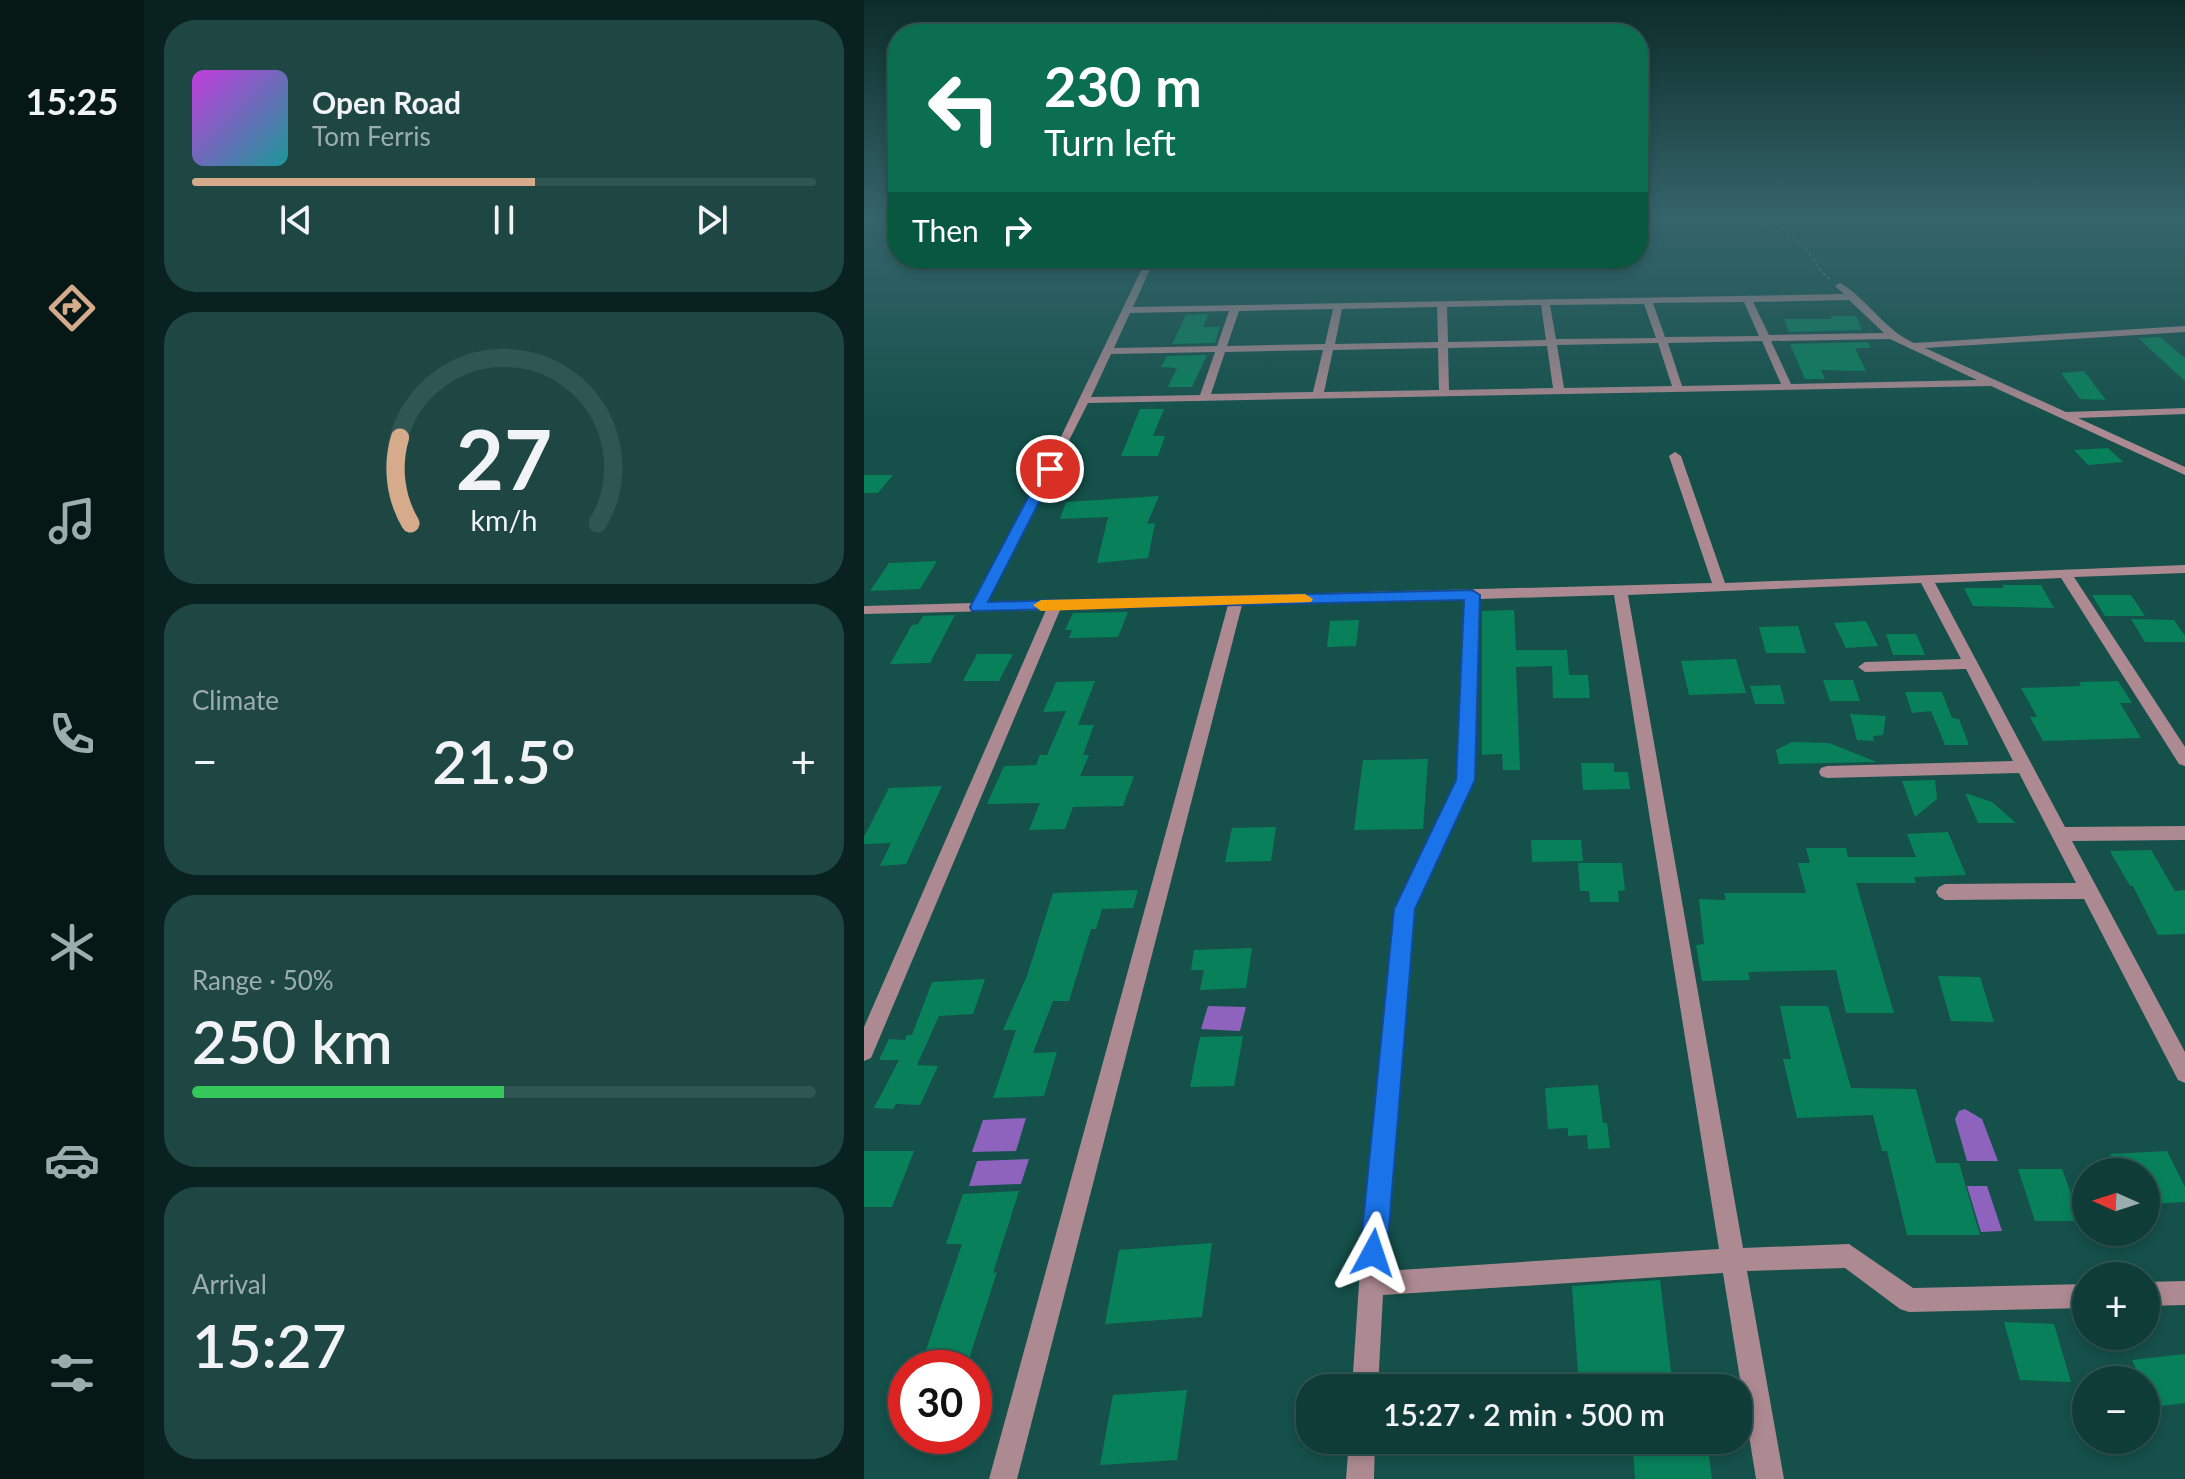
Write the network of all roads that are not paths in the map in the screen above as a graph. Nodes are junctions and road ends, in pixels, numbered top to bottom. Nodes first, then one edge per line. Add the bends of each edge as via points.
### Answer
1 (1138, 288) edge
2 (1843, 288) edge
3 (1854, 297) junction
4 (1747, 299) junction
5 (1648, 301) junction
6 (1545, 303) junction
7 (1442, 304) junction
8 (1338, 307) junction
9 (1235, 308) junction
10 (1128, 310) junction
11 (2185, 329) edge
12 (1893, 336) junction
13 (1766, 339) junction
14 (1661, 341) junction
15 (1552, 342) junction
16 (1445, 344) junction
17 (1331, 347) junction
18 (1912, 347) junction
19 (1221, 349) junction
20 (1109, 351) junction
21 (1992, 383) junction
22 (1787, 386) junction
23 (1678, 388) junction
24 (1559, 390) junction
25 (1444, 393) junction
26 (1318, 395) junction
27 (1204, 398) junction
28 (1085, 400) junction
29 (2185, 411) edge
30 (2062, 415) junction
31 (1675, 456) dead end
32 (2166, 462) junction
33 (2185, 462) edge
34 (2185, 471) edge
35 (2185, 569) edge
36 (2066, 575) junction
37 (1927, 581) junction
38 (1720, 588) junction
39 (1620, 591) junction
40 (1472, 595) junction
41 (1236, 600) junction
42 (1055, 605) junction
43 (978, 607) junction
44 (864, 610) edge
45 (1971, 664) junction
46 (1865, 667) dead end
47 (2185, 760) edge
48 (2025, 767) junction
49 (1827, 772) dead end
50 (2185, 833) edge
51 (2060, 834) junction
52 (2089, 891) junction
53 (1945, 892) dead end
54 (864, 1051) edge
55 (2185, 1073) edge
56 (1732, 1260) junction
57 (1371, 1284) junction
58 (2185, 1293) edge
59 (2160, 1294) edge
60 (2072, 1296) edge
61 (1366, 1374) edge
62 (1361, 1454) edge
63 (1003, 1479) edge
64 (1360, 1479) edge
65 (1770, 1479) edge

1 - 10 street
2 - 3 street
3 - 4 street
3 - 12 street
4 - 5 street
4 - 13 street
5 - 6 street
5 - 14 street
6 - 7 street
6 - 15 street
7 - 8 street
7 - 16 street
8 - 9 street
8 - 17 street
9 - 10 street
9 - 19 street
10 - 20 street
11 - 18 street
12 - 13 street
12 - 18 street
13 - 14 street
13 - 22 street
14 - 15 street
14 - 23 street
15 - 16 street
15 - 24 street
16 - 17 street
16 - 25 street
17 - 19 street
17 - 26 street
18 - 21 street
19 - 20 street
19 - 27 street
20 - 28 street
21 - 22 street
21 - 30 street
22 - 23 street
23 - 24 street
24 - 25 street
25 - 26 street
26 - 27 street
27 - 28 street
28 - 43 street
29 - 30 street
30 - 32 street
31 - 38 street
32 - 33 street
32 - 34 street
35 - 36 street
36 - 37 street
36 - 47 street
37 - 38 street
37 - 45 street
38 - 39 street
39 - 40 street
39 - 56 street
40 - 41 street
40 - 57 street via 1466,780 1404,909
41 - 42 street
41 - 63 street
42 - 43 street
42 - 54 street
43 - 44 street
45 - 46 street
45 - 48 street
48 - 49 street
48 - 51 street
50 - 51 street
51 - 52 street
52 - 53 street
52 - 55 street
56 - 57 street
56 - 60 street via 1849,1256 1909,1300
56 - 65 street
57 - 61 street
58 - 59 street
62 - 64 street

